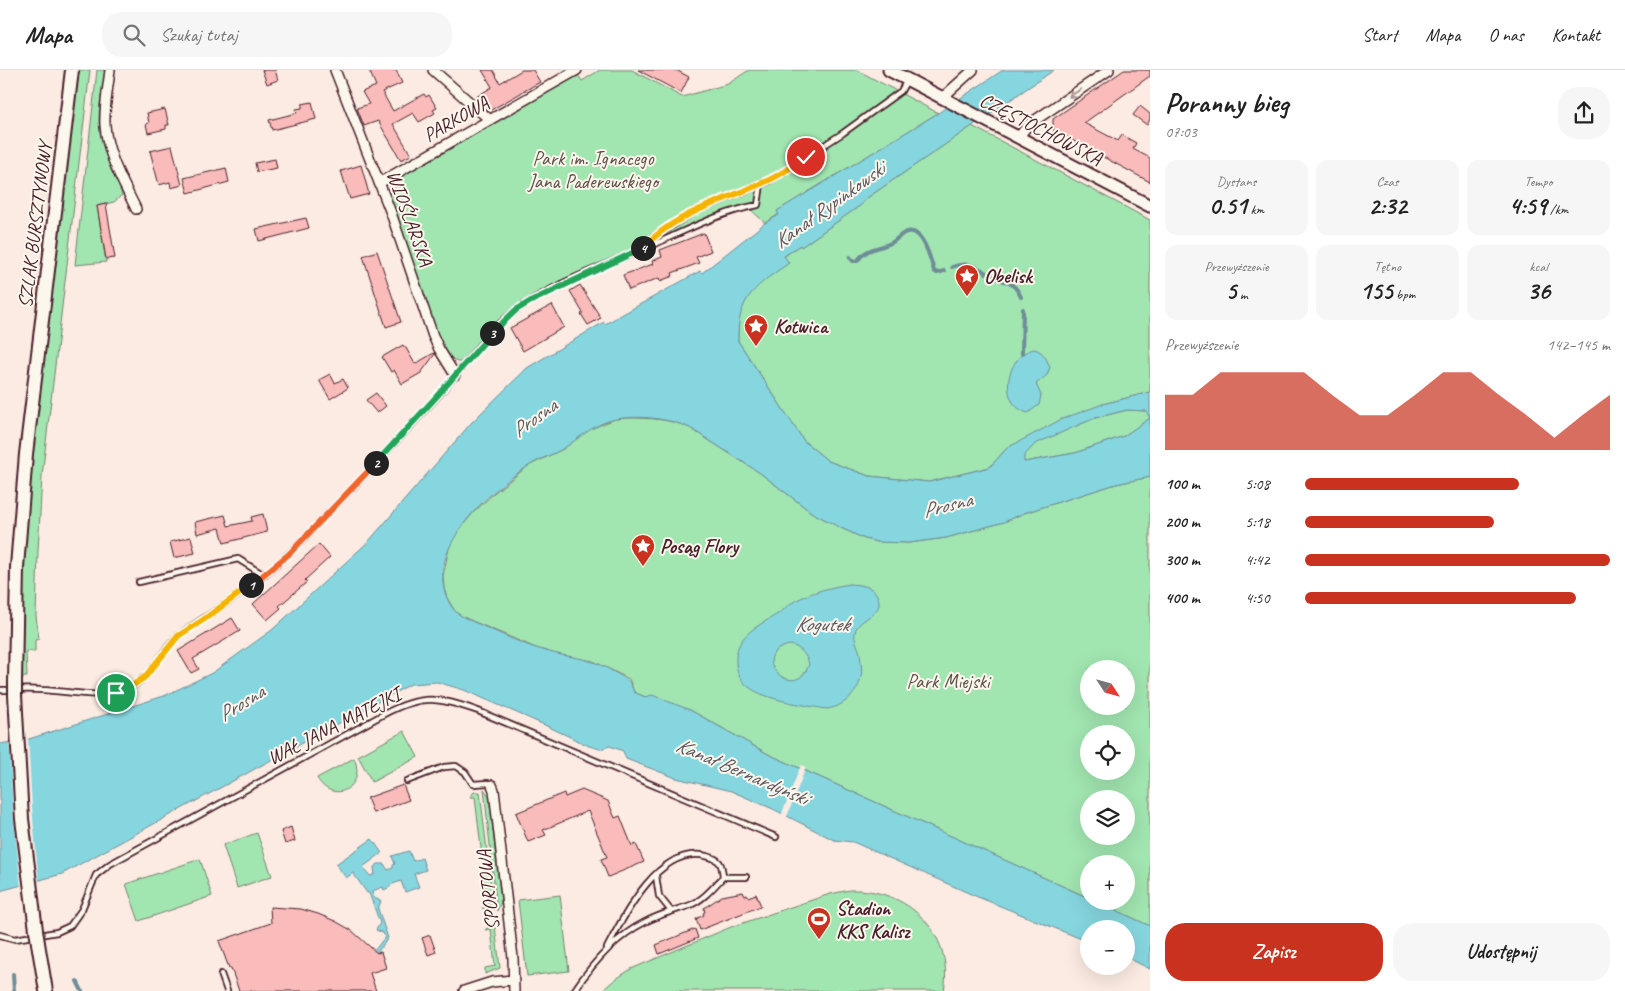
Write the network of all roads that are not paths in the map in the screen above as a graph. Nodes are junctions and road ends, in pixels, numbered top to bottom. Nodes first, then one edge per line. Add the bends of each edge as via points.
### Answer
1 (72, 70) edge
2 (110, 70) edge
3 (335, 70) edge
4 (433, 70) edge
5 (577, 70) edge
6 (889, 70) edge
7 (973, 70) edge
8 (1109, 70) edge
9 (907, 80) junction
10 (944, 100) junction
11 (490, 120) junction
12 (1018, 138) junction
13 (379, 184) junction
14 (761, 184) junction
15 (1150, 206) edge
16 (136, 209) dead end
17 (642, 250) junction
18 (455, 375) junction
19 (264, 575) junction
20 (140, 582) dead end
21 (0, 690) edge
22 (407, 781) dead end
23 (492, 785) joint
24 (776, 836) dead end
25 (656, 876) junction
26 (723, 877) junction
27 (746, 877) dead end
28 (671, 911) junction
29 (0, 935) edge
30 (604, 952) junction
31 (221, 974) dead end
32 (513, 980) junction
33 (46, 991) edge
34 (227, 991) edge
35 (464, 991) edge
36 (514, 991) edge
37 (574, 991) edge

1 - 33 main road, SZLAK BURSZTYNOWY, bridge via 26,454 17,576 15,689 22,818
2 - 16 street via 105,109 106,135 113,159
3 - 13 street, WIOŚLARSKA
4 - 11 street
5 - 11 street, PARKOWA
6 - 9 street, CZĘSTOCHOWSKA
7 - 10 street
8 -> 12 street via 1028,125
9 - 10 street, CZĘSTOCHOWSKA
9 - 14 lane via 901,91 843,133
10 - 12 street, CZĘSTOCHOWSKA
11 - 13 street, PARKOWA
12 - 15 street, CZĘSTOCHOWSKA
13 - 18 street, WIOŚLARSKA via 433,336
14 - 17 lane via 695,211 654,236
14 - 17 lane via 758,205 721,216
17 - 18 lane via 553,289 516,310
18 - 19 lane via 351,490
19 - 20 lane via 238,559
19 - 21 lane via 178,636 145,677 126,690 94,694
22 - 23 lane via 444,767 456,766 473,784
23 - 32 street, SPORTOWA
24 - 29 lane, WAŁ JANA MATEJKI via 478,711 426,699 384,714 110,864 96,875 76,920 64,930 15,939
25 - 26 lane via 681,857 701,855 715,858 722,865
25 - 28 lane via 659,896
25 - 30 lane via 640,890
26 - 27 lane
26 - 28 lane via 690,905
28 - 30 lane via 644,922
30 - 37 lane
31 - 34 lane
32 - 35 street via 492,982
32 - 36 street, SPORTOWA

